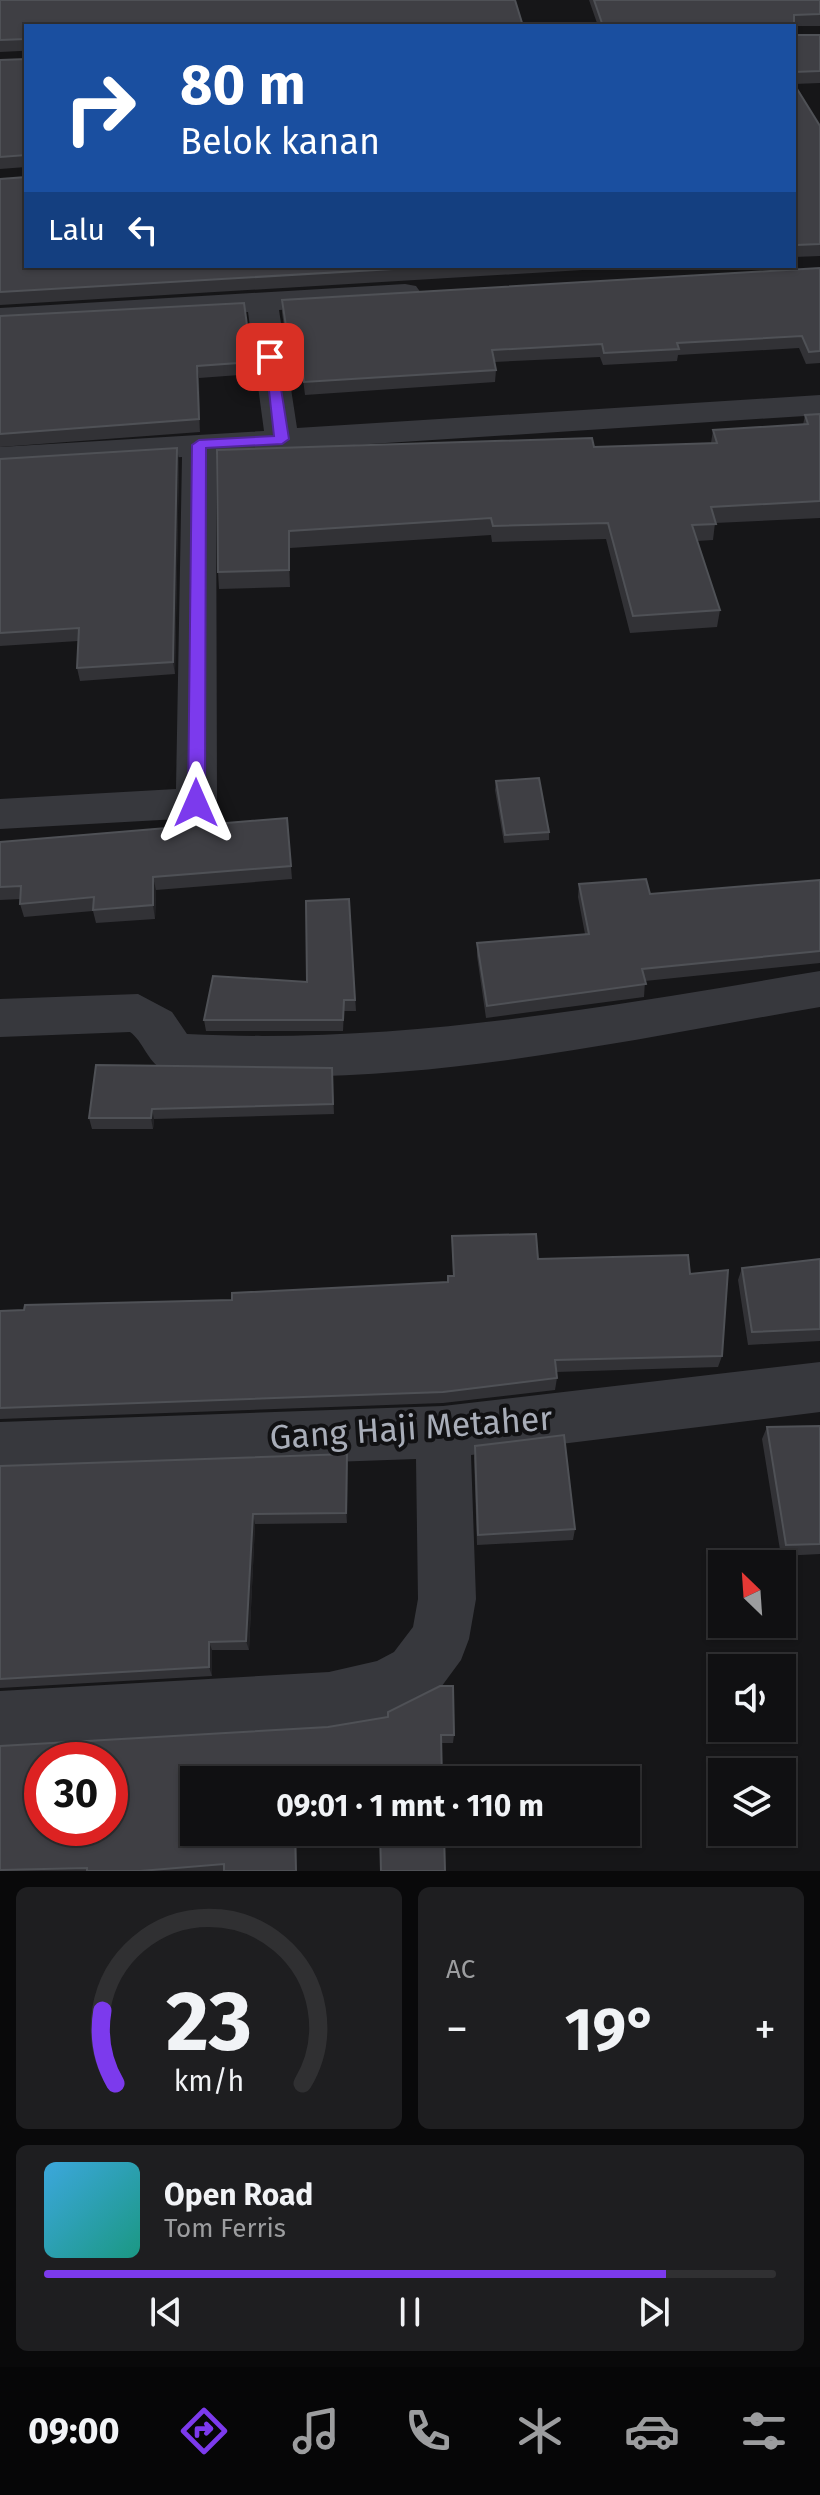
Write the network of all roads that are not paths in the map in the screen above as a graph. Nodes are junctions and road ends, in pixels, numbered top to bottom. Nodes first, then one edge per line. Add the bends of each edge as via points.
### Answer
1 (434, 291) edge
2 (262, 301) junction
3 (0, 317) edge
4 (820, 405) edge
5 (282, 439) junction
6 (199, 445) junction
7 (0, 458) edge
8 (0, 814) edge
9 (820, 989) edge
10 (0, 1018) edge
11 (820, 1387) edge
12 (443, 1432) junction
13 (0, 1448) edge
14 (0, 1721) edge

1 - 2 street
2 - 3 street
2 - 5 street
4 - 5 street
5 - 6 street
6 - 7 street
6 - 8 street via 196,803
9 - 10 street via 563,1032 287,1057 174,1053 156,1025 138,1013
11 - 12 street, Gang Haji Metaher
12 - 13 street, Gang Haji Metaher
12 - 14 street via 447,1599 440,1639 415,1673 385,1689 329,1702

